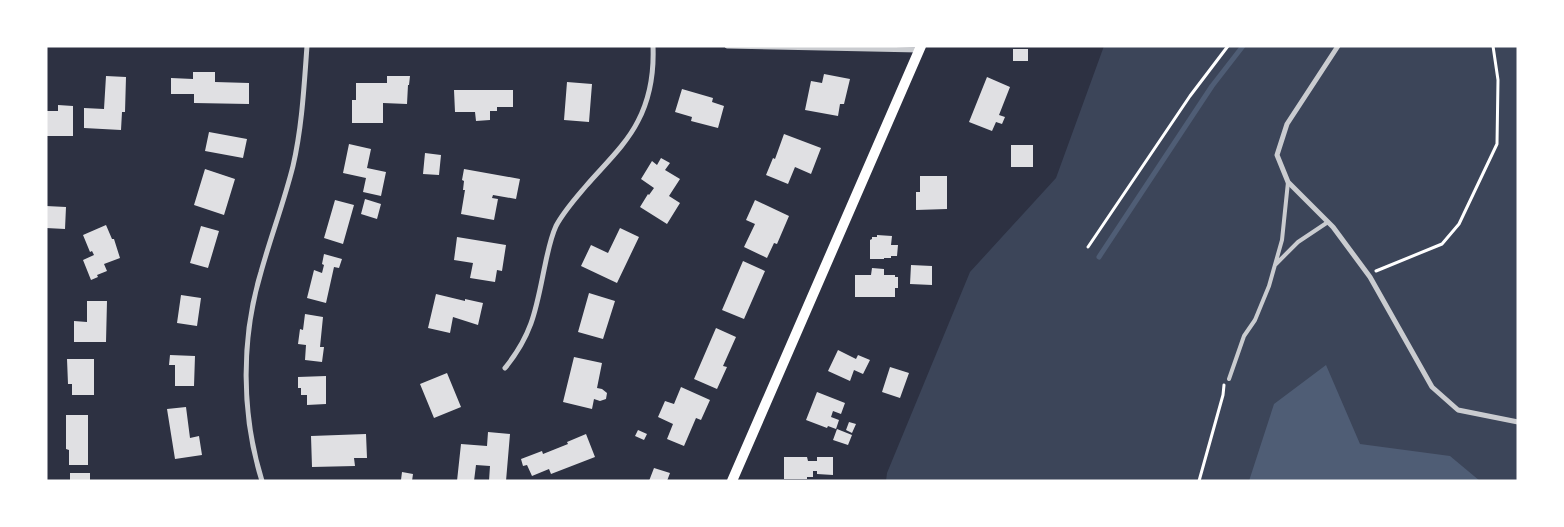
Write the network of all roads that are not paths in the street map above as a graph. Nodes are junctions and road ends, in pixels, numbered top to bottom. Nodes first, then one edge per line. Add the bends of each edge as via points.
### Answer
1 (308, 46) edge
2 (653, 46) edge
3 (727, 46) edge
4 (1338, 46) edge
5 (764, 47) edge
6 (920, 48) edge
7 (1288, 182) junction
8 (1328, 222) junction
9 (1275, 265) junction
10 (505, 368) dead end
11 (1229, 379) road end
12 (1518, 422) edge
13 (262, 481) edge
14 (732, 481) edge

1 - 13 street via 302,116 293,165 260,273 248,336 248,408
2 - 10 street via 650,88 638,121 556,226 532,324 518,353
3 - 5 street
4 - 7 street via 1287,124 1277,155
5 - 6 street
6 - 14 main road
7 - 8 street
7 - 9 lane via 1282,240
8 - 9 lane via 1298,242
8 - 12 street via 1368,274 1432,387 1458,410
9 - 11 lane

